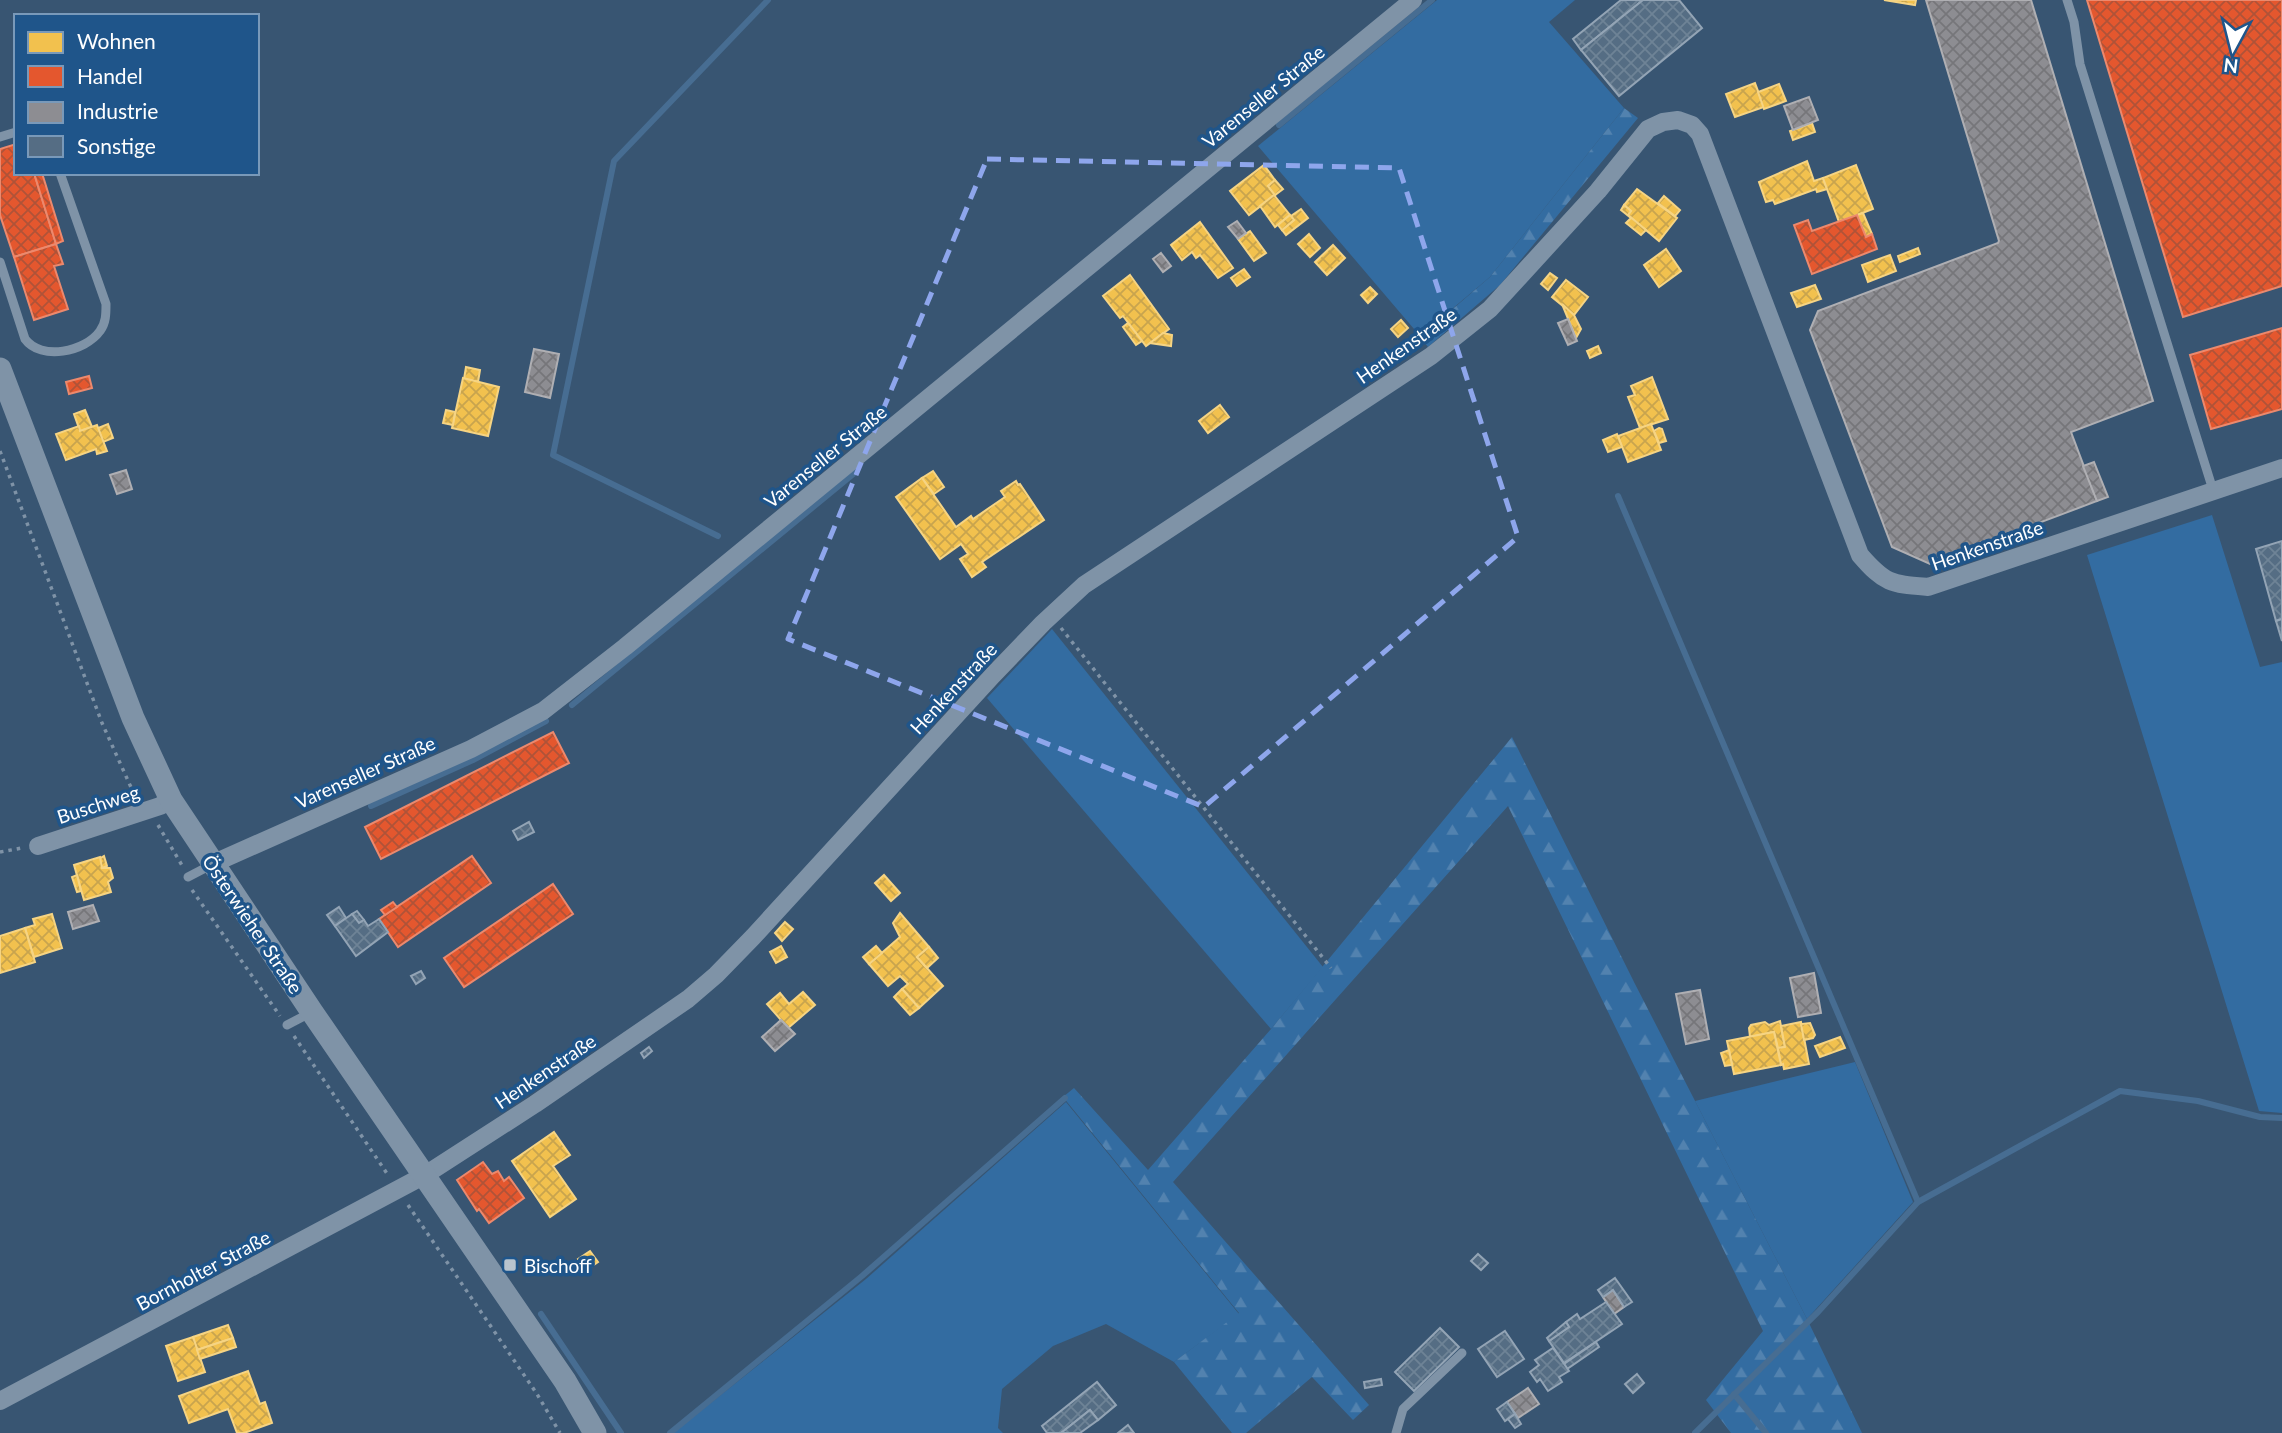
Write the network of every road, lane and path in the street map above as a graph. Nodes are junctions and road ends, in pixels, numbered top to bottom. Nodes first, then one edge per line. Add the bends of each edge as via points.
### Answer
1 (1413, 0) edge
2 (2067, 0) edge
3 (61, 175) edge
4 (0, 262) edge
5 (0, 369) edge
6 (0, 451) edge
7 (2282, 468) edge
8 (2213, 490) junction
9 (1051, 615) junction
10 (171, 800) junction
11 (148, 810) junction
12 (38, 846) dead end
13 (212, 864) junction
14 (188, 877) joint
15 (1331, 968) dead end
16 (312, 1012) junction
17 (287, 1026) dead end
18 (425, 1175) junction
19 (398, 1190) junction
20 (1462, 1353) dead end
21 (0, 1401) edge
22 (560, 1433) edge
23 (595, 1433) edge
24 (1396, 1433) edge

1 - 13 street, Varenseller Straße via 543,711 471,749
2 - 8 lane via 2080,64
3 - 4 lane via 106,304 100,331 74,348 54,352 30,346
5 - 10 street, Österwieher Straße via 133,718
6 - 11 path via 102,723 133,793
7 - 8 street, Henkenstraße
8 - 9 street, Henkenstraße via 1928,587 1892,584 1860,555 1700,134 1678,120 1648,129 1507,293 1432,356 1084,585
9 - 15 path
9 - 18 street, Henkenstraße via 716,975 688,999
10 - 11 street, Buschweg
10 - 13 street, Österwieher Straße
11 - 12 street, Buschweg
11 - 14 path
13 - 14 lane
13 - 16 street, Österwieher Straße
16 - 17 lane
16 - 18 street, Österwieher Straße
18 - 19 street, Bornholter Straße
18 - 23 street, Österwieher Straße via 565,1381
19 - 21 street, Bornholter Straße
19 - 22 path
20 - 24 lane via 1404,1409

